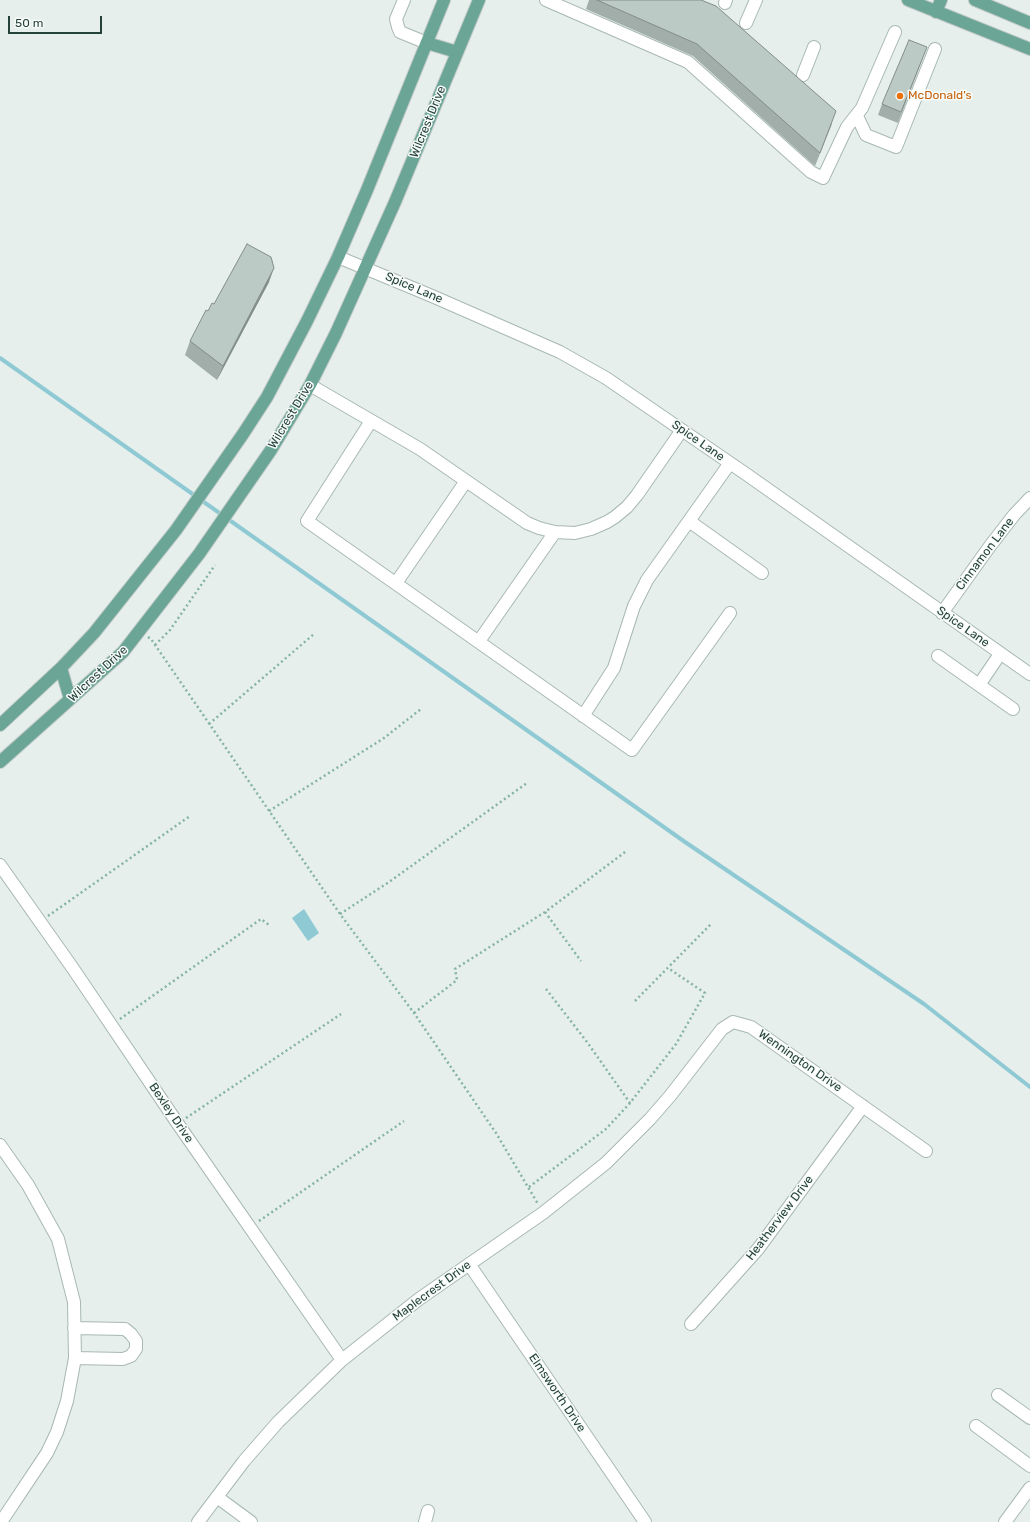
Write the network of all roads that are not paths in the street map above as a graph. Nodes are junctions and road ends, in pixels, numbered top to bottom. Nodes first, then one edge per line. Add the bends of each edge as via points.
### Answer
1 (404, 0) edge
2 (444, 0) edge
3 (478, 0) edge
4 (546, 0) edge
5 (756, 0) edge
6 (908, 0) edge
7 (941, 0) edge
8 (975, 0) edge
9 (936, 12) junction
10 (746, 23) dead end
11 (1030, 23) edge
12 (894, 32) dead end
13 (427, 43) junction
14 (1028, 46) edge
15 (814, 47) dead end
16 (935, 49) dead end
17 (457, 52) junction
18 (803, 75) dead end
19 (857, 116) junction
20 (338, 257) junction
21 (366, 268) junction
22 (310, 385) junction
23 (371, 421) junction
24 (682, 430) junction
25 (730, 463) junction
26 (466, 481) junction
27 (1030, 498) edge
28 (689, 521) junction
29 (555, 532) junction
30 (762, 574) dead end
31 (396, 583) junction
32 (942, 612) junction
33 (730, 613) dead end
34 (479, 641) junction
35 (1000, 654) junction
36 (938, 656) dead end
37 (61, 668) junction
38 (1030, 674) edge
39 (979, 685) junction
40 (70, 699) junction
41 (1012, 709) dead end
42 (583, 716) junction
43 (0, 725) edge
44 (0, 762) edge
45 (0, 865) edge
46 (684, 1078) joint
47 (863, 1106) junction
48 (0, 1145) edge
49 (926, 1151) dead end
50 (469, 1264) junction
51 (691, 1324) dead end
52 (74, 1328) junction
53 (75, 1358) junction
54 (342, 1360) junction
55 (998, 1395) dead end
56 (1030, 1418) edge
57 (976, 1426) dead end
58 (1030, 1466) edge
59 (1030, 1488) edge
60 (217, 1497) junction
61 (1, 1522) edge
62 (198, 1522) edge
63 (251, 1522) edge
64 (645, 1522) edge
65 (1005, 1522) edge

1 - 13 street via 396,19 400,32
2 - 13 main road
3 - 17 main road, Wilcrest Drive
4 - 19 street via 688,62 811,172 824,178 847,127
5 - 10 street
6 - 9 main road
7 - 9 main road
8 - 11 main road
9 - 14 main road
12 - 19 street
13 - 17 main road
13 - 20 main road
15 - 18 street
16 - 19 street via 896,147 866,135
17 - 21 main road, Wilcrest Drive
20 - 21 street, Spice Lane
20 - 37 main road via 267,397 217,473 176,530 94,633
21 - 22 main road, Wilcrest Drive
21 - 24 street, Spice Lane via 560,352 606,378
22 - 23 street
22 - 40 main road, Wilcrest Drive via 242,492 140,631 123,652
23 - 26 street via 420,449
23 - 31 street via 307,521
24 - 25 street, Spice Lane
24 - 29 street via 637,495 615,517 591,529
25 - 28 street
25 - 32 street, Spice Lane
26 - 29 street via 527,523
26 - 31 street
27 - 32 street, Cinnamon Lane via 990,546
28 - 30 street
28 - 42 street via 646,580 639,593 614,668
29 - 34 street
31 - 34 street
32 - 35 street, Spice Lane
33 - 42 street via 632,750
34 - 42 street
35 - 38 street, Spice Lane
35 - 39 street
36 - 39 street
37 - 40 main road
37 - 43 main road
39 - 41 street
40 - 44 main road, Wilcrest Drive
45 - 54 street, Bexley Drive
46 - 47 street, Wennington Drive via 722,1029 733,1022 751,1026
46 - 50 street, Maplecrest Drive via 650,1119 606,1163 543,1213
47 - 49 street, Wennington Drive
47 - 51 street, Heatherview Drive via 758,1249
48 - 52 street via 28,1185 58,1240 74,1302
50 - 54 street, Maplecrest Drive via 419,1299
50 - 64 street, Elmsworth Drive
52 - 53 street
52 - 53 street via 125,1329 136,1341 136,1349 131,1356 123,1359
53 - 61 street via 67,1401 57,1432 47,1453
54 - 60 street, Maplecrest Drive via 278,1422
55 - 56 street
57 - 58 street
59 - 65 street
60 - 62 street, Maplecrest Drive
60 - 63 street

